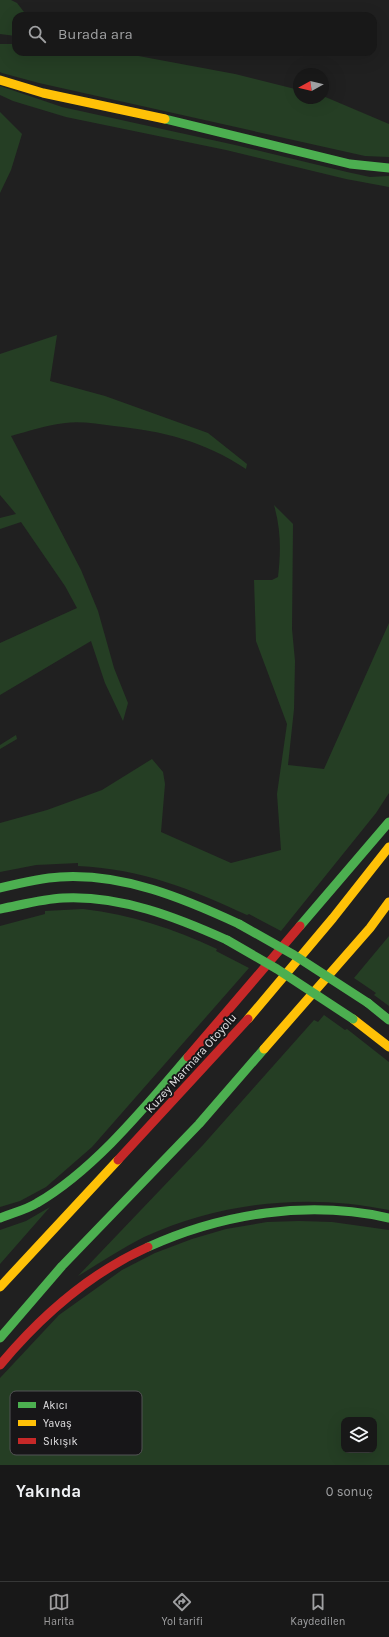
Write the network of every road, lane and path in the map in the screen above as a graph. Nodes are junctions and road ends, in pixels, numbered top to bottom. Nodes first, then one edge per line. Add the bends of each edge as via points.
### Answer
1 (0, 80) edge
2 (389, 168) edge
3 (389, 822) edge
4 (389, 847) edge
5 (0, 888) edge
6 (389, 902) edge
7 (0, 909) edge
8 (389, 1020) edge
9 (389, 1047) edge
10 (0, 1218) edge
11 (389, 1218) edge
12 (0, 1287) edge
13 (0, 1338) edge
14 (0, 1365) edge

1 - 2 main road via 43,93 158,117 350,164
3 - 10 main road via 134,1119 76,1177 59,1190 36,1204
4 - 12 main road, Kuzey Marmara Otoyolu via 349,900 244,1022 153,1124
5 - 8 main road, bridge via 61,877 117,881 173,896 240,924 294,955 368,1003
6 - 13 main road via 370,928 199,1124 62,1266
7 - 9 main road, bridge via 31,902 71,898 114,901 171,917 227,940 277,969 353,1019
11 - 14 main road via 318,1210 261,1213 216,1221 159,1240 115,1263 81,1287 34,1325

